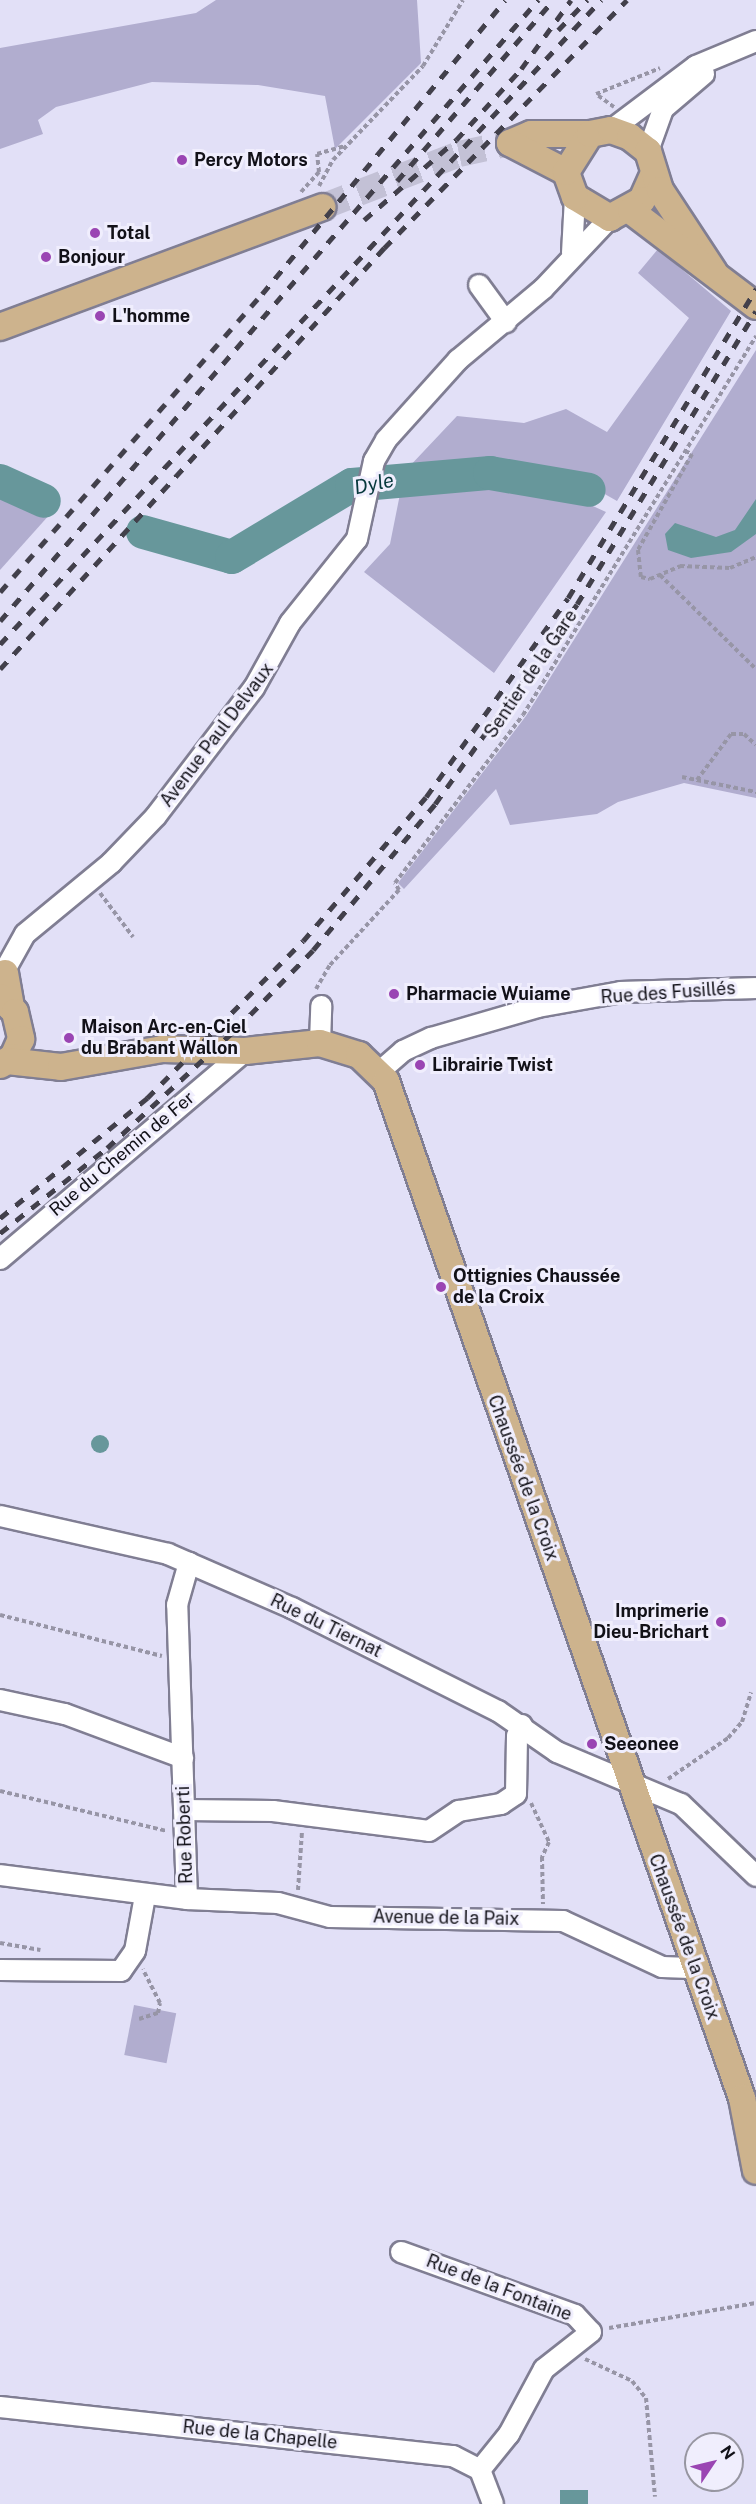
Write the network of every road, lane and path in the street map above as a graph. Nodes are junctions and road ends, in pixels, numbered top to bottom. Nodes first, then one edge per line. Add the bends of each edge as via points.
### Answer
1 (463, 0) edge
2 (756, 41) edge
3 (721, 58) junction
4 (601, 132) junction
5 (347, 146) junction
6 (651, 162) junction
7 (566, 172) junction
8 (575, 197) junction
9 (309, 211) junction
10 (621, 215) junction
11 (572, 253) junction
12 (714, 272) junction
13 (479, 285) dead end
14 (756, 306) edge
15 (506, 322) junction
16 (0, 327) edge
17 (756, 336) edge
18 (685, 451) junction
19 (756, 557) edge
20 (660, 575) junction
21 (756, 669) edge
22 (756, 745) edge
23 (682, 777) dead end
24 (698, 780) junction
25 (756, 792) edge
26 (91, 881) junction
27 (133, 937) dead end
28 (756, 988) edge
29 (4, 989) edge
30 (321, 1006) joint
31 (21, 1039) junction
32 (320, 1043) junction
33 (245, 1051) junction
34 (37, 1061) junction
35 (3, 1063) edge
36 (379, 1072) junction
37 (0, 1259) edge
38 (0, 1516) edge
39 (189, 1563) junction
40 (0, 1615) edge
41 (182, 1662) junction
42 (751, 1692) dead end
43 (0, 1700) edge
44 (522, 1725) junction
45 (183, 1758) junction
46 (520, 1787) junction
47 (640, 1789) junction
48 (0, 1791) edge
49 (184, 1810) junction
50 (303, 1816) junction
51 (185, 1835) junction
52 (0, 1875) edge
53 (756, 1876) edge
54 (145, 1896) junction
55 (187, 1899) junction
56 (297, 1906) junction
57 (543, 1919) junction
58 (132, 1960) junction
59 (697, 1968) junction
60 (0, 1970) edge
61 (139, 2019) dead end
62 (742, 2098) junction
63 (756, 2122) edge
64 (756, 2171) edge
65 (401, 2252) dead end
66 (756, 2303) edge
67 (591, 2332) junction
68 (567, 2352) junction
69 (0, 2407) edge
70 (480, 2470) junction
71 (655, 2497) dead end
72 (494, 2504) edge

1 - 5 path via 423,66
2 - 3 street
3 - 4 street via 672,81
3 - 6 street via 663,109
4 - 6 main road
4 - 7 main road
4 - 7 main road via 531,134 510,143
5 - 9 path
5 - 9 path via 317,154 318,172 301,191
6 - 10 main road via 649,192
6 - 12 main road
7 - 8 main road
8 - 10 main road
8 - 11 street
9 - 16 main road
10 - 11 street, Avenue Paul Delvaux
10 - 12 main road
11 - 15 street, Avenue Paul Delvaux
12 - 14 main road
13 - 15 street
15 - 26 street, Avenue Paul Delvaux via 421,400 386,440 371,473 357,539 290,623 254,688 156,816
17 - 18 path, Sentier de la Gare
18 - 20 path via 692,454 638,550 641,577
18 - 30 path, Sentier de la Gare via 523,715 395,883 399,890 330,965 316,988
19 - 20 path via 730,568 680,566
20 - 21 path
22 - 24 path via 744,734 731,734
23 - 24 path
24 - 25 path
26 - 27 path
26 - 29 street, Avenue Paul Delvaux via 25,934
28 - 36 street, Rue des Fusillés via 621,992 538,1008 431,1038 403,1051
29 - 31 main road
30 - 32 street
31 - 34 main road
31 - 35 main road
32 - 33 main road
32 - 36 main road via 359,1055
33 - 34 main road via 162,1049 75,1066
33 - 37 street, Rue du Chemin de Fer
34 - 35 main road
36 - 47 main road, Chaussée de la Croix
38 - 39 street, Rue du Tiernat
39 - 41 street, Rue Roberti via 177,1605
39 - 44 street, Rue du Tiernat via 292,1608
40 - 41 path
41 - 45 street, Rue Roberti
42 - 47 path via 742,1722 728,1738
43 - 45 street via 65,1714
44 - 46 street via 517,1737
44 - 47 street, Rue du Tiernat via 557,1752
45 - 49 street, Rue Roberti
46 - 50 street via 510,1800 459,1811 418,1834
46 - 57 path via 549,1842 542,1857
47 - 53 street, Rue du Tiernat via 681,1804
47 - 59 main road, Chaussée de la Croix
48 - 51 path
49 - 50 street
49 - 51 street, Rue Roberti
50 - 56 path
51 - 55 street, Rue Roberti
52 - 54 street
54 - 55 street, Rue Roberti
54 - 58 street
55 - 56 street, Avenue de la Paix
56 - 57 street, Avenue de la Paix via 330,1917
57 - 59 street, Avenue de la Paix via 562,1921 662,1966
58 - 60 street via 108,1974
58 - 61 path via 143,1968 160,2003 158,2013
59 - 62 main road, Chaussée de la Croix
62 - 63 main road, Chaussée de la Croix
62 - 64 main road, Chaussée de la Croix
65 - 67 street, Rue de la Fontaine via 575,2315
66 - 67 path, Rue de la Fontaine
67 - 68 street, Rue de la Fontaine
68 - 70 street, Rue de la Fontaine via 544,2369 509,2434
68 - 71 path via 632,2381 642,2393
69 - 70 street, Rue de la Chapelle via 453,2456
70 - 72 street

